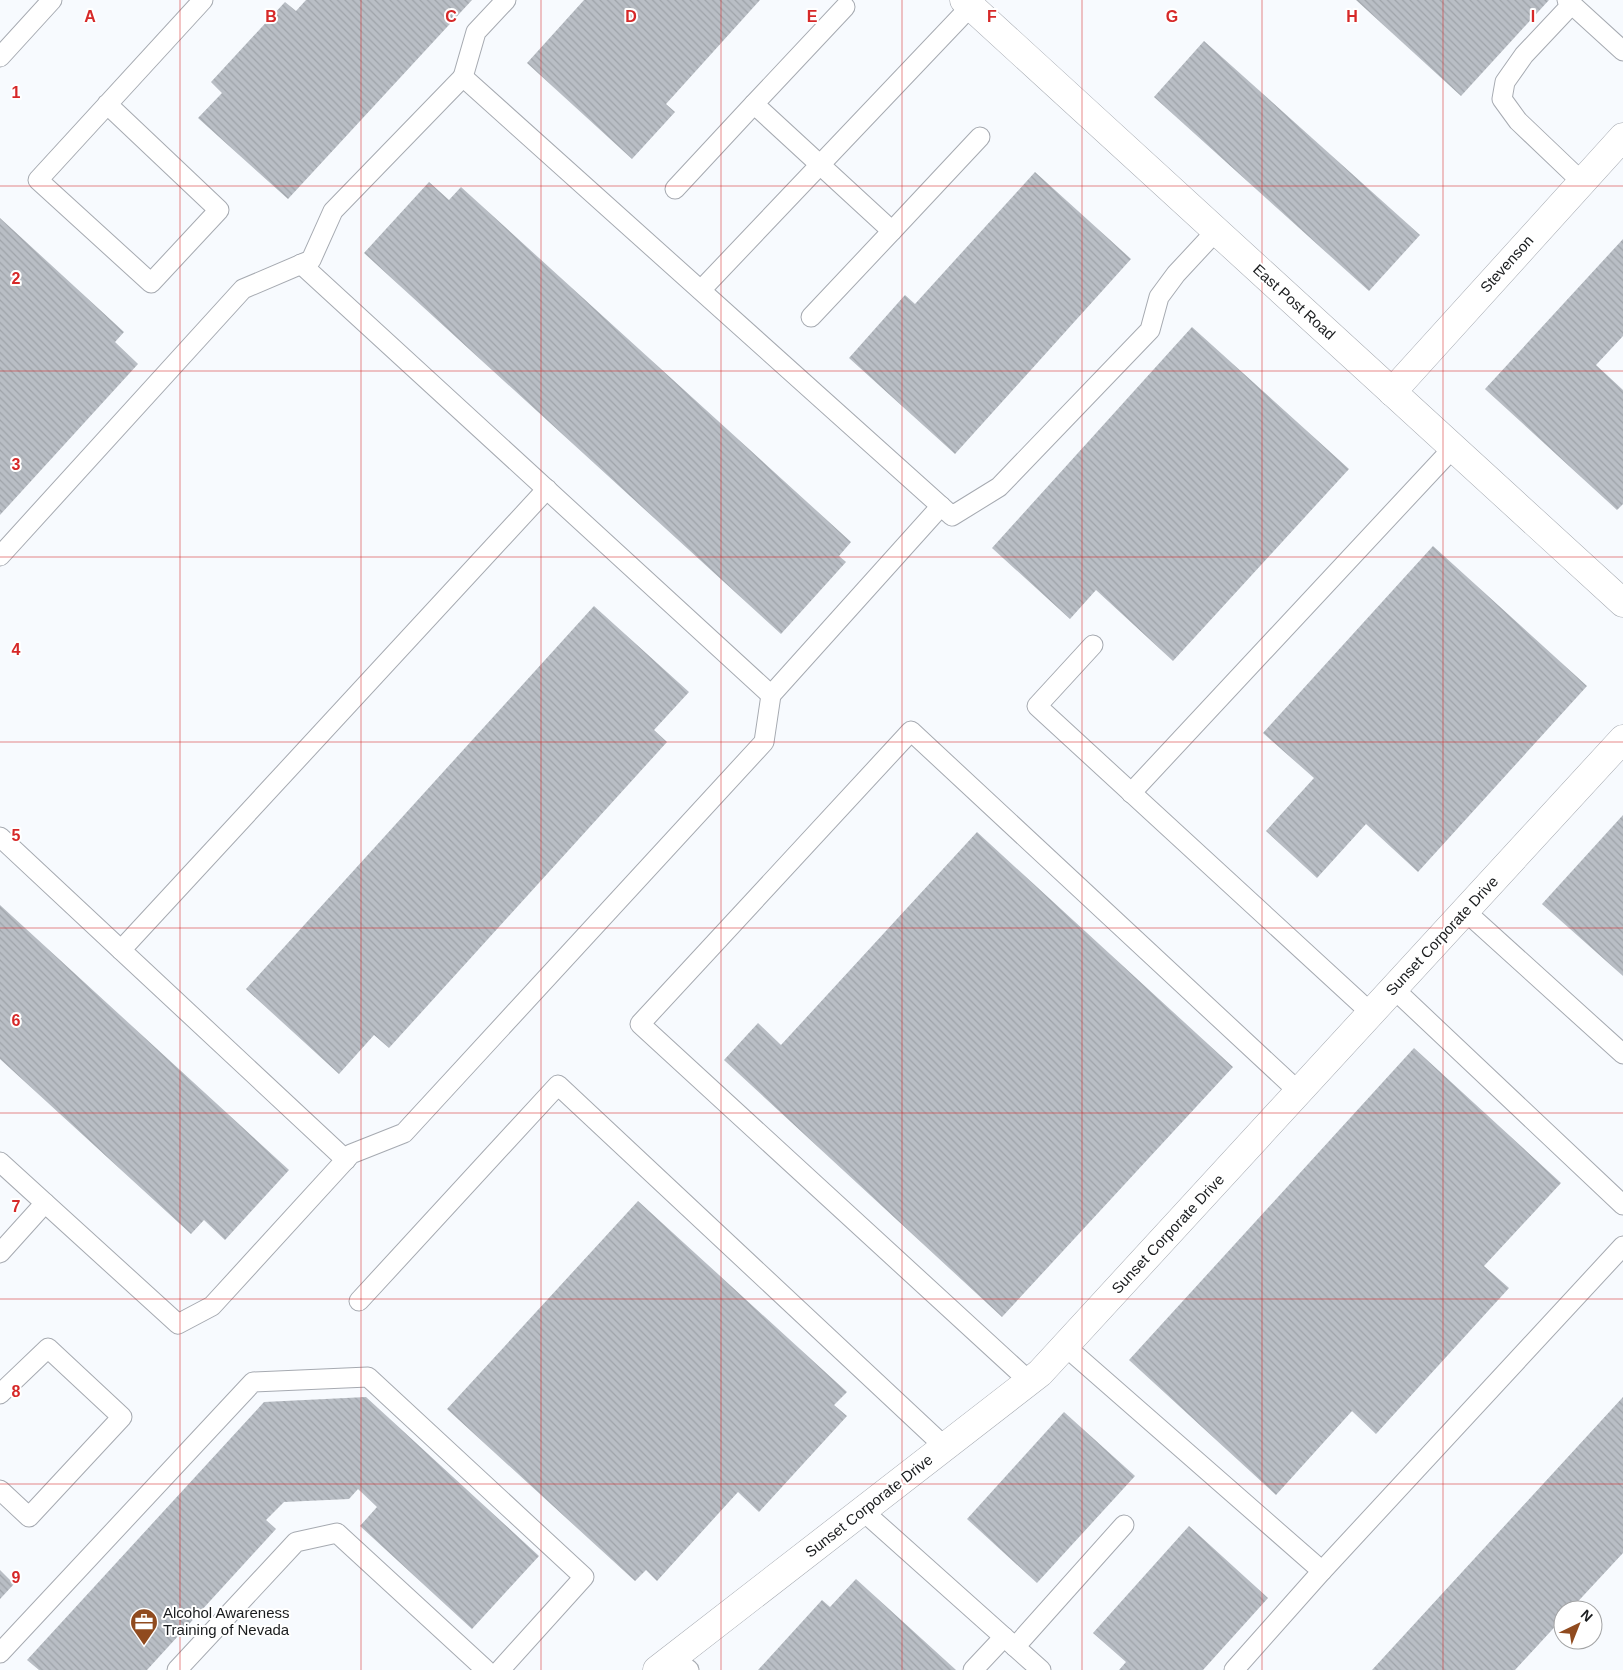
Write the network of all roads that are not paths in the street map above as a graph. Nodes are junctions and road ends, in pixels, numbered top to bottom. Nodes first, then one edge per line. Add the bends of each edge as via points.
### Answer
1 (52, 0) edge
2 (203, 0) edge
3 (506, 0) edge
4 (1570, 2) edge
5 (968, 3) edge
6 (845, 7) dead end
7 (1623, 51) edge
8 (0, 58) edge
9 (463, 77) junction
10 (107, 104) junction
11 (754, 104) junction
12 (980, 137) dead end
13 (1623, 137) edge
14 (820, 166) junction
15 (1582, 182) junction
16 (675, 189) dead end
17 (892, 231) junction
18 (1216, 231) junction
19 (301, 264) junction
20 (701, 290) junction
21 (811, 317) dead end
22 (1392, 392) junction
23 (1453, 448) junction
24 (547, 489) junction
25 (941, 506) junction
26 (0, 556) edge
27 (1623, 603) edge
28 (1093, 645) dead end
29 (771, 696) junction
30 (1623, 738) edge
31 (1131, 793) junction
32 (0, 838) edge
33 (1465, 911) junction
34 (121, 950) junction
35 (1393, 988) junction
36 (1371, 1013) junction
37 (1623, 1054) edge
38 (1299, 1092) junction
39 (346, 1160) junction
40 (0, 1162) edge
41 (45, 1203) junction
42 (1623, 1205) edge
43 (1623, 1246) edge
44 (0, 1253) edge
45 (359, 1301) dead end
46 (1065, 1346) junction
47 (1029, 1382) junction
48 (0, 1394) edge
49 (945, 1447) junction
50 (0, 1490) edge
51 (862, 1511) junction
52 (1124, 1525) dead end
53 (1322, 1571) junction
54 (1009, 1642) junction
55 (0, 1653) edge
56 (673, 1666) edge
57 (177, 1670) edge
58 (486, 1670) edge
59 (500, 1670) edge
60 (973, 1670) edge
61 (1040, 1670) edge
62 (1234, 1670) edge

1 - 8 lane
2 - 10 lane
3 - 9 lane via 476,32
4 - 7 lane
4 - 15 lane via 1505,82 1502,99 1518,120
5 - 14 lane
5 - 18 street, East Post Road
6 - 11 lane
9 - 19 lane via 333,211 311,260
9 - 20 lane
10 - 10 lane via 38,180 151,284 219,210
11 - 14 lane
11 - 16 lane
12 - 17 lane
13 - 15 street, Stevenson
14 - 17 lane
14 - 20 lane
15 - 22 street, Stevenson
17 - 21 lane
18 - 22 street, East Post Road
18 - 25 lane via 1159,296 1150,330 999,487 952,516
19 - 24 lane
19 - 26 lane via 243,289
20 - 25 lane
22 - 23 street, East Post Road
23 - 27 street, East Post Road
23 - 31 lane
24 - 29 lane
24 - 34 lane
25 - 29 lane
28 - 31 lane via 1037,706
29 - 39 lane via 764,742 404,1133 351,1154
30 - 33 street, Sunset Corporate Drive
31 - 36 lane
32 - 34 lane
33 - 35 street, Sunset Corporate Drive
33 - 37 lane
34 - 39 lane
35 - 36 street, Sunset Corporate Drive
35 - 42 lane
36 - 38 street, Sunset Corporate Drive
38 - 46 street, Sunset Corporate Drive
38 - 47 lane via 911,731 640,1024
39 - 41 lane via 212,1306 178,1324
40 - 41 lane
41 - 44 lane
43 - 53 lane
45 - 49 lane via 558,1085
46 - 47 street, Sunset Corporate Drive
46 - 53 lane
47 - 49 street, Sunset Corporate Drive
48 - 50 lane via 48,1348 122,1417 29,1517
49 - 51 street, Sunset Corporate Drive
51 - 54 lane
51 - 56 street, Sunset Corporate Drive
52 - 54 lane
53 - 62 lane
54 - 60 lane
54 - 61 lane
55 - 59 lane via 253,1382 368,1377 584,1578
57 - 58 lane via 296,1542 337,1532

